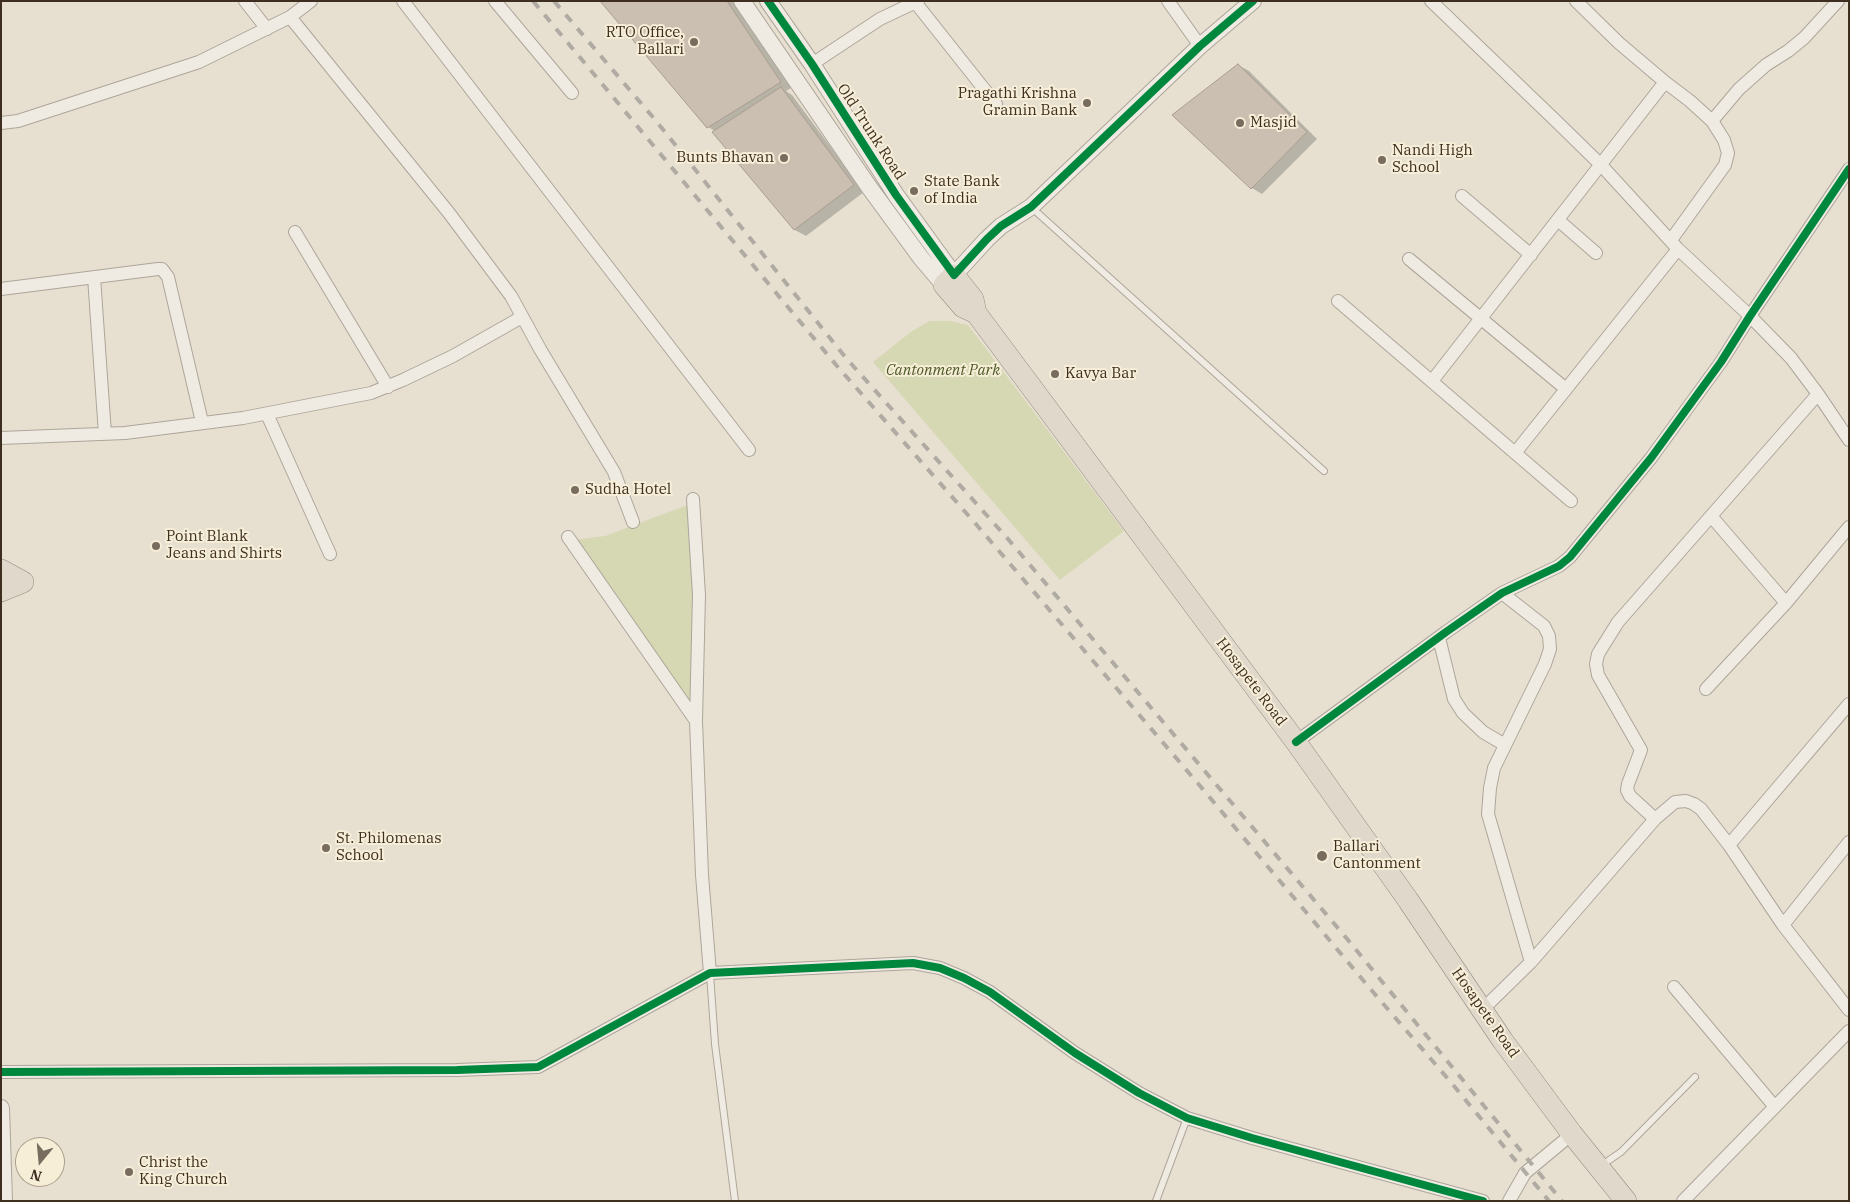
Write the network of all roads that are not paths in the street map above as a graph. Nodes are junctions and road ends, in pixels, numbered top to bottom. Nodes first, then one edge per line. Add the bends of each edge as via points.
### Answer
1 (245, 1) edge
2 (311, 1) edge
3 (404, 1) edge
4 (495, 1) edge
5 (742, 1) edge
6 (768, 1) edge
7 (1168, 1) edge
8 (1254, 1) edge
9 (1431, 1) edge
10 (1576, 1) edge
11 (1838, 1) edge
12 (917, 2) edge
13 (290, 17) junction
14 (267, 29) junction
15 (1200, 46) junction
16 (812, 64) junction
17 (1665, 82) junction
18 (572, 93) dead end
19 (996, 104) dead end
20 (1712, 121) junction
21 (1, 123) edge
22 (1601, 165) junction
23 (1849, 169) edge
24 (1462, 196) dead end
25 (1031, 207) junction
26 (1558, 220) junction
27 (295, 232) dead end
28 (1674, 245) junction
29 (1596, 253) dead end
30 (1530, 255) junction
31 (1409, 258) dead end
32 (94, 277) junction
33 (949, 280) junction
34 (1, 289) edge
35 (1338, 301) dead end
36 (1750, 316) junction
37 (522, 317) junction
38 (1481, 318) junction
39 (1432, 381) junction
40 (388, 387) junction
41 (1566, 388) junction
42 (1818, 394) junction
43 (267, 414) junction
44 (202, 422) junction
45 (105, 434) junction
46 (1, 438) edge
47 (1849, 440) edge
48 (749, 450) dead end
49 (1515, 453) junction
50 (1324, 470) dead end
51 (693, 499) dead end
52 (1571, 501) dead end
53 (1712, 516) junction
54 (633, 522) dead end
55 (1849, 527) edge
56 (568, 537) dead end
57 (330, 554) dead end
58 (1, 570) edge
59 (1, 574) edge
60 (1, 590) edge
61 (1502, 593) junction
62 (1786, 603) junction
63 (1439, 638) junction
64 (1706, 689) dead end
65 (1849, 704) edge
66 (696, 721) junction
67 (1296, 742) junction
68 (1505, 745) junction
69 (1655, 819) junction
70 (1849, 842) edge
71 (1729, 845) junction
72 (1783, 925) junction
73 (1530, 962) junction
74 (710, 973) junction
75 (1674, 987) dead end
76 (1849, 1010) edge
77 (1482, 1011) junction
78 (1849, 1031) edge
79 (1, 1072) edge
80 (1695, 1077) dead end
81 (1774, 1107) junction
82 (1, 1108) edge
83 (1187, 1118) junction
84 (1572, 1134) junction
85 (1600, 1167) junction
86 (4, 1201) edge
87 (735, 1201) edge
88 (1156, 1201) edge
89 (1483, 1201) edge
90 (1509, 1201) edge
91 (1626, 1201) edge
92 (1683, 1201) edge

1 - 14 street
2 - 13 street
3 - 48 street
4 - 18 street
5 - 33 street, Old Trunk Road via 921,258
6 - 16 street, Old Trunk Road
7 - 15 street
8 - 15 street
9 - 22 street
10 - 17 street
11 - 20 street via 1804,38 1766,65 1739,90
12 - 16 street via 880,19
12 - 19 street
13 - 14 street
13 - 37 street via 449,213 511,296
14 - 21 street via 199,62
15 - 25 street
16 - 33 street, Old Trunk Road
17 - 20 street
17 - 22 street
20 - 28 street via 1728,153 1725,165
22 - 26 street
22 - 28 street
23 - 36 street
24 - 30 street
25 - 33 street via 994,232
25 - 50 lane
26 - 29 street
26 - 30 street
27 - 40 street
28 - 36 street
28 - 41 street
30 - 38 street
31 - 38 street
32 - 34 street
32 - 44 street via 158,269 166,273
32 - 45 street
33 - 67 highway, Hosapete Road via 963,307 976,313
35 - 39 street
36 - 42 street via 1790,358
36 - 61 street via 1721,362 1651,458 1570,557 1559,566
37 - 40 street via 453,356
37 - 54 street via 614,472
38 - 39 street
38 - 41 street
39 - 49 street
40 - 43 street
41 - 49 street
42 - 47 street
42 - 53 street
43 - 44 street
43 - 57 street
44 - 45 street
45 - 46 street
49 - 52 street
51 - 66 street via 699,596
53 - 62 street
53 - 69 street via 1618,622 1598,654 1596,664 1598,675 1641,750 1627,790
55 - 62 street
56 - 66 street
58 - 60 highway via 23,582
59 - 60 highway
61 - 63 street
61 - 68 street via 1544,626 1550,649
62 - 64 street
63 - 67 street
63 - 68 street via 1454,699 1483,732
65 - 71 street
66 - 74 street via 702,875
67 - 77 highway, Hosapete Road
68 - 73 street via 1494,768 1488,814
69 - 71 street via 1675,802 1686,801 1701,809
69 - 73 street
70 - 72 street
71 - 72 street
72 - 76 street
73 - 77 street
74 - 79 street via 538,1066 457,1070
74 - 83 street via 913,963 940,968 990,992 1091,1063 1138,1093
74 - 87 lane via 715,1044
75 - 81 street
77 - 84 highway, Hosapete Road
78 - 81 street
80 - 85 lane via 1621,1152
81 - 92 street
82 - 86 street
83 - 88 lane
83 - 89 street
84 - 85 highway, Hosapete Road
84 - 90 street via 1525,1172
85 - 91 highway, Hosapete Road

